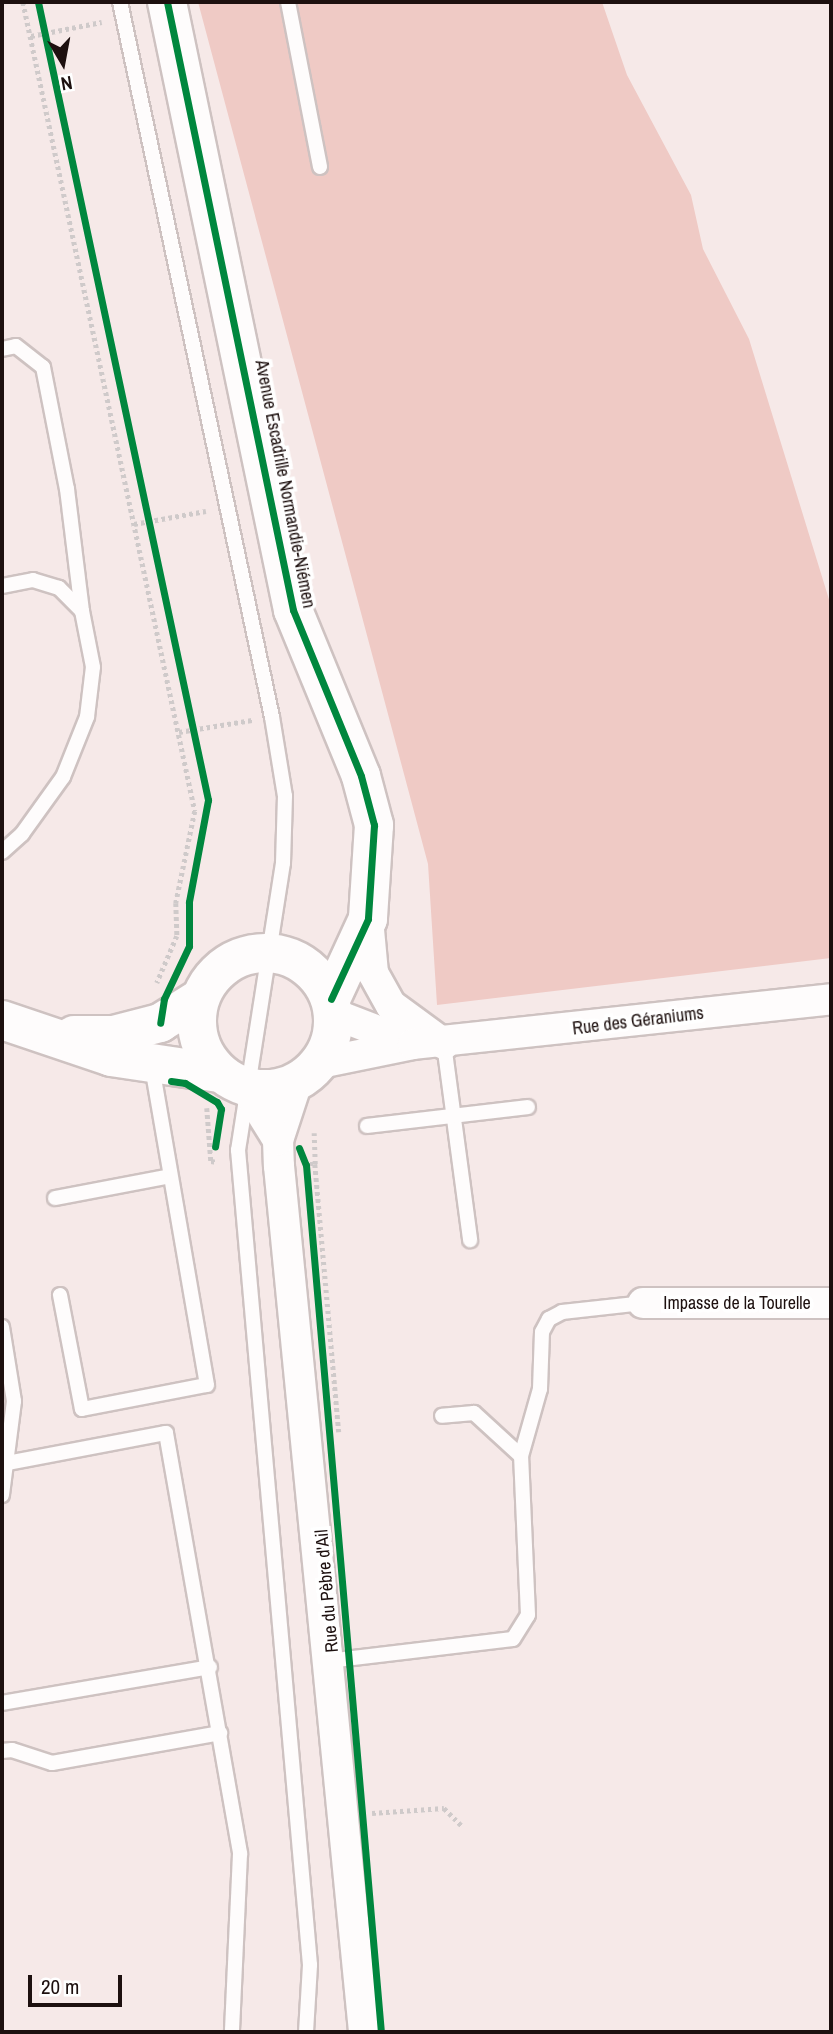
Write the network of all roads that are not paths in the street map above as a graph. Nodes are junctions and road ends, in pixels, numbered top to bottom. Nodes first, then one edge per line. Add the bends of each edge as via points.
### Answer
1 (120, 2) edge
2 (167, 2) edge
3 (288, 2) edge
4 (320, 167) dead end
5 (2, 349) edge
6 (2, 586) edge
7 (82, 611) junction
8 (2, 852) edge
9 (368, 919) junction
10 (284, 956) junction
11 (200, 998) junction
12 (831, 999) edge
13 (332, 1006) junction
14 (2, 1020) edge
15 (40, 1035) junction
16 (413, 1044) junction
17 (444, 1044) junction
18 (152, 1062) junction
19 (309, 1073) junction
20 (223, 1090) junction
21 (528, 1107) dead end
22 (453, 1115) junction
23 (367, 1126) dead end
24 (290, 1148) junction
25 (170, 1176) junction
26 (55, 1198) dead end
27 (470, 1240) dead end
28 (60, 1295) dead end
29 (643, 1303) joint
30 (831, 1303) edge
31 (2, 1327) edge
32 (442, 1416) dead end
33 (521, 1456) junction
34 (6, 1463) edge
35 (2, 1495) edge
36 (328, 1661) junction
37 (210, 1667) junction
38 (2, 1703) edge
39 (220, 1733) junction
40 (2, 1751) edge
41 (232, 2032) edge
42 (306, 2032) edge
43 (364, 2032) edge

1 - 10 lane via 283,783
2 - 9 street, Avenue Escadrille Normandie-Niémen via 293,610 361,776 374,825
3 - 4 lane
5 - 7 lane via 16,346 43,367 67,489
6 - 7 lane via 33,580 59,588
7 - 8 lane via 93,667 87,717 63,777 22,834
9 - 10 street
9 - 13 street, Avenue Escadrille Normandie-Niémen
9 - 17 street via 373,973 391,1005
10 - 11 street via 226,964
10 - 13 street via 317,976
10 - 20 lane
11 - 15 street via 160,1023 114,1035
11 - 20 street via 201,1045
12 - 17 street, Rue des Géraniums
13 - 16 street, Rue des Géraniums via 376,1034
13 - 19 street, Avenue Escadrille Normandie-Niémen via 332,1040
14 - 15 street
15 - 18 street via 111,1057
16 - 17 street, Rue des Géraniums
16 - 19 street, Rue des Géraniums
17 - 22 lane
18 - 20 street
18 - 25 lane
19 - 20 street
19 - 24 street, Rue du Pèbre d'Ail
20 - 24 street, Rue du Pèbre d'Ail
20 - 42 lane via 238,1150 309,1952
21 - 22 lane
22 - 23 lane
22 - 27 lane
24 - 36 street, Rue du Pèbre d'Ail
25 - 26 lane
25 - 28 lane via 207,1385 82,1409
29 - 30 street, Impasse de la Tourelle
29 - 33 lane via 562,1312 549,1319 542,1332 540,1389
31 - 34 lane via 14,1401
32 - 33 lane via 474,1413
33 - 36 lane via 528,1615 513,1639
34 - 35 lane
34 - 37 lane via 166,1433
36 - 43 street, Rue du Pèbre d'Ail
37 - 38 lane
37 - 39 lane
39 - 40 lane via 52,1763
39 - 41 lane via 240,1854

